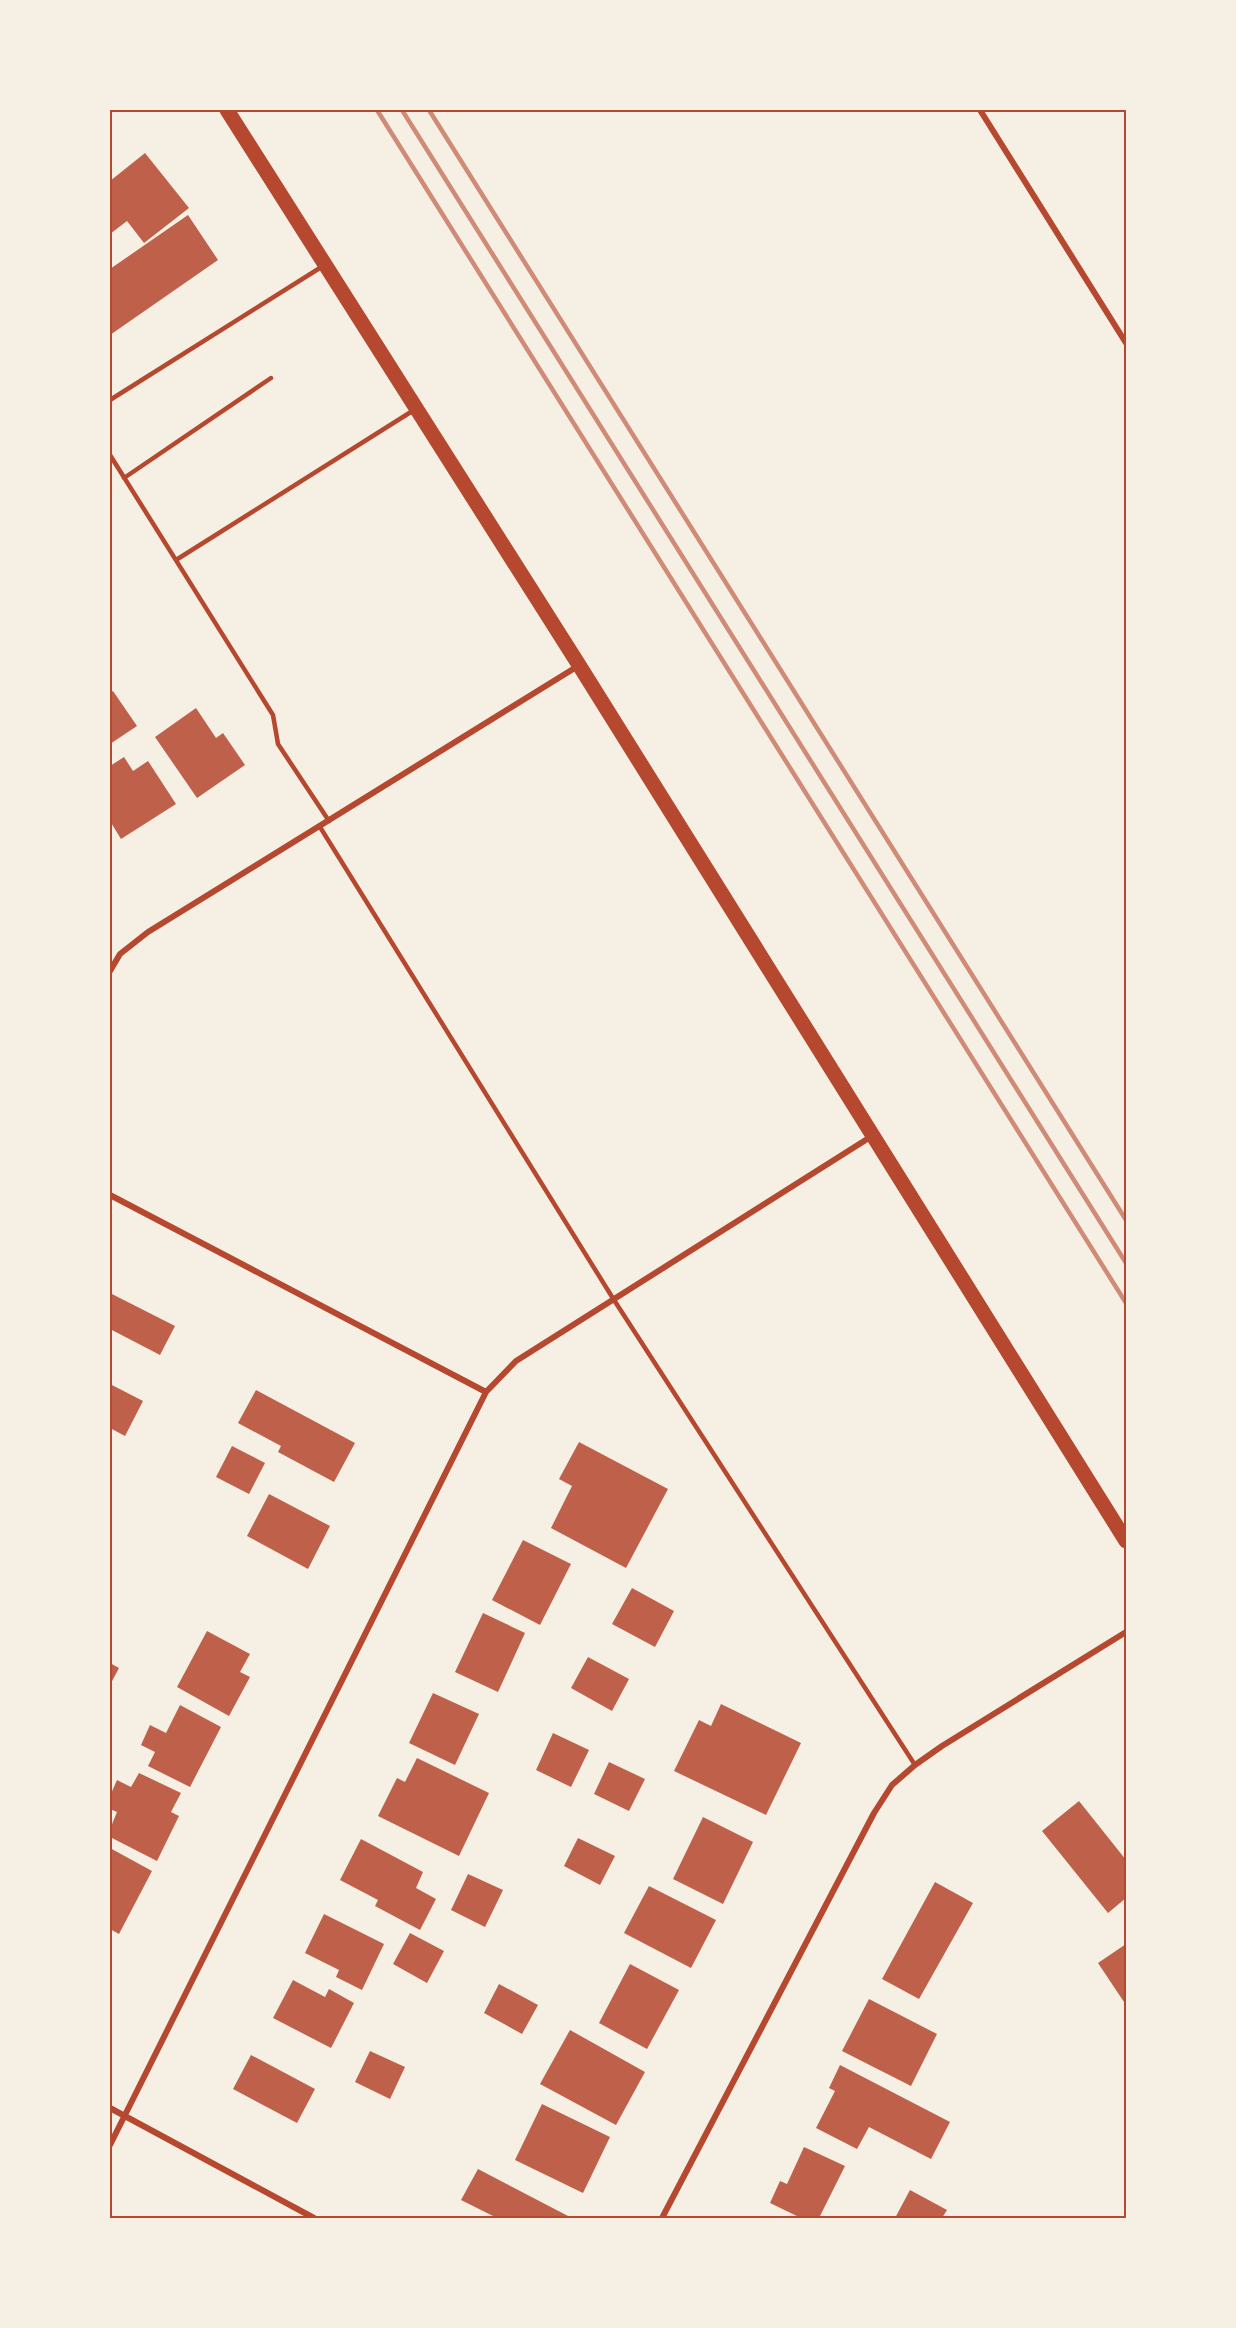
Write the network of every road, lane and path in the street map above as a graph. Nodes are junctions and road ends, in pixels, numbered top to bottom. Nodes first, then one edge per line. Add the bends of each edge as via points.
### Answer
1 (227, 110) edge
2 (980, 110) edge
3 (325, 264) junction
4 (1126, 343) edge
5 (271, 378) dead end
6 (110, 400) edge
7 (416, 409) junction
8 (110, 455) edge
9 (124, 478) junction
10 (176, 560) junction
11 (579, 665) junction
12 (330, 821) junction
13 (320, 827) junction
14 (110, 971) edge
15 (872, 1136) junction
16 (110, 1195) edge
17 (614, 1300) junction
18 (486, 1392) junction
19 (1126, 1541) edge
20 (1126, 1632) edge
21 (915, 1765) junction
22 (110, 2108) edge
23 (125, 2116) junction
24 (110, 2145) edge
25 (314, 2218) edge
26 (662, 2218) edge

1 - 3 main road
2 - 4 street
3 - 6 lane
3 - 7 main road
5 - 9 lane
7 - 10 lane
7 - 11 main road
8 - 9 lane
9 - 10 lane
10 - 12 lane via 273,715 278,744
11 - 12 street
11 - 15 main road
12 - 13 street
13 - 14 street via 148,932 120,954
13 - 17 lane
15 - 17 street
15 - 19 main road
16 - 18 street
17 - 18 street via 516,1361
17 - 21 lane
18 - 23 street
20 - 21 street
21 - 26 street via 892,1785 874,1813
22 - 23 street
23 - 24 street
23 - 25 street

